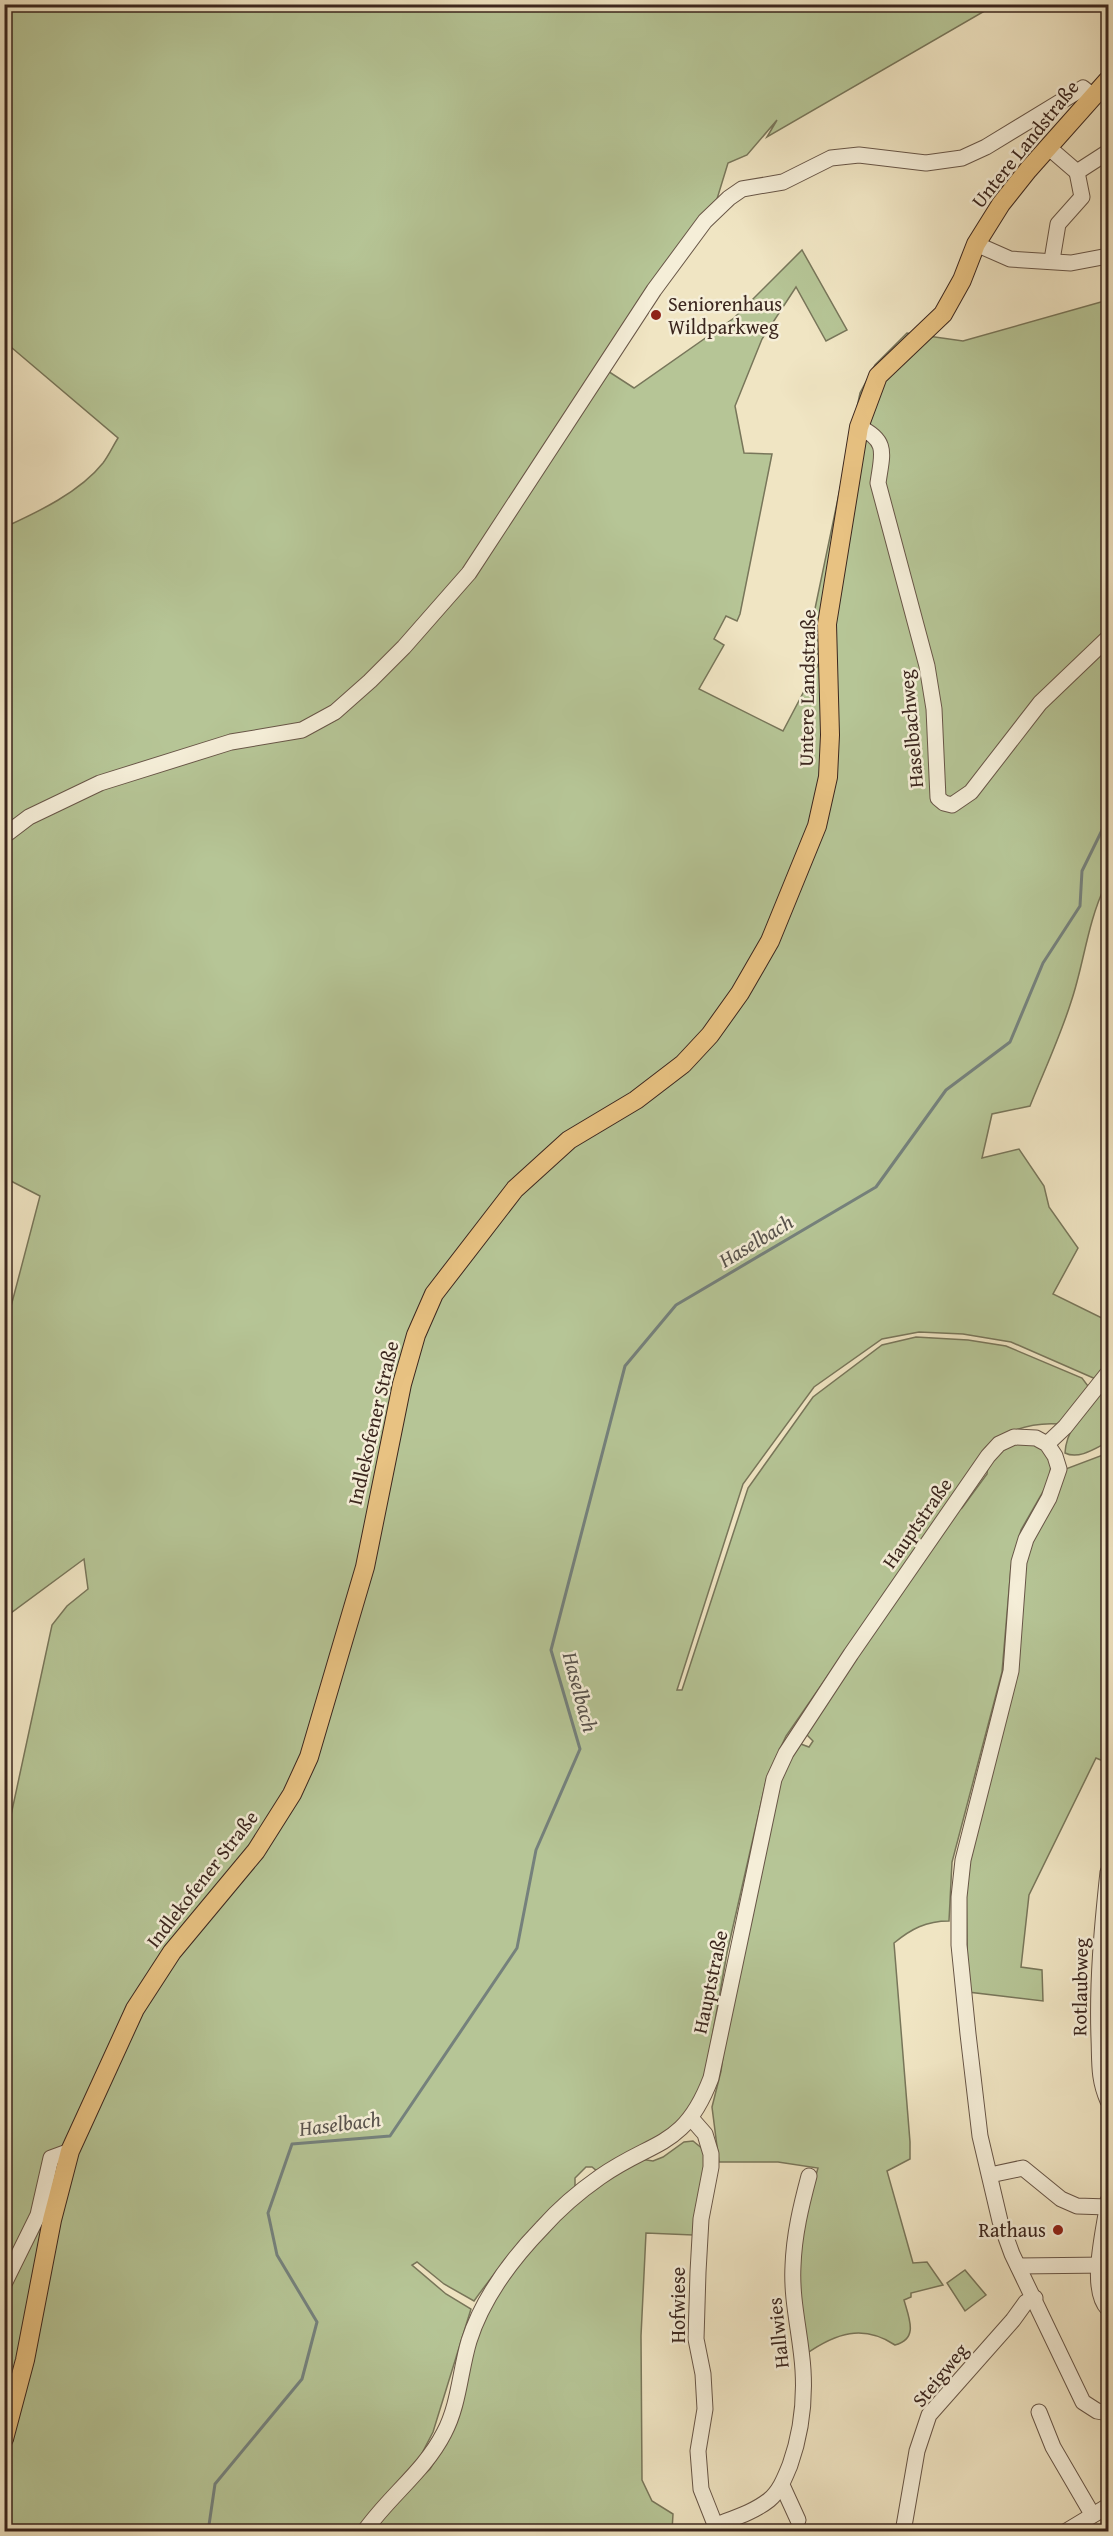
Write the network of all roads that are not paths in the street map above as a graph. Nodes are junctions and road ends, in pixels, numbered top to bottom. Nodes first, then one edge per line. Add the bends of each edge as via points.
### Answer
1 (1108, 80) edge
2 (1093, 96) junction
3 (1048, 147) junction
4 (1108, 152) edge
5 (1077, 172) junction
6 (976, 244) junction
7 (1108, 256) edge
8 (1052, 260) junction
9 (860, 428) junction
10 (1108, 638) edge
11 (4, 836) edge
12 (515, 1189) joint
13 (1108, 1373) edge
14 (1047, 1444) junction
15 (1108, 1872) edge
16 (1108, 2101) edge
17 (691, 2118) junction
18 (70, 2151) junction
19 (990, 2175) junction
20 (808, 2176) dead end
21 (1108, 2205) edge
22 (1104, 2265) edge
23 (1018, 2266) junction
24 (4, 2284) edge
25 (1035, 2298) junction
26 (1108, 2309) edge
27 (1039, 2412) dead end
28 (1108, 2413) edge
29 (4, 2439) edge
30 (782, 2485) junction
31 (1108, 2506) edge
32 (1092, 2514) junction
33 (798, 2520) dead end
34 (717, 2528) edge
35 (364, 2532) edge
36 (903, 2532) edge
37 (1065, 2532) edge

1 - 2 main road, Untere Landstraße
2 - 3 main road, Untere Landstraße
2 - 11 street via 1083,88 962,158 926,163 859,154 831,158 783,182 742,189 705,221 654,290 469,573 370,681 335,712 302,730 231,742 100,783 29,817
3 - 5 street
3 - 6 main road, Untere Landstraße via 1001,204
4 - 5 street
5 - 8 street via 1082,196 1058,224
6 - 8 street via 1010,258
6 - 9 main road, Untere Landstraße via 943,314 878,376
7 - 8 street via 1071,263
9 - 10 street, Haselbachweg via 876,435 880,445 878,483 927,666 934,709 938,798 952,805 971,792 1040,703
9 - 12 main road, Untere Landstraße via 827,624 828,777 817,826 770,941 740,993 683,1064 636,1100 569,1140
12 - 18 main road, Indlekofener Straße via 434,1294 416,1335 364,1567 322,1717 292,1794 256,1851 172,1952 135,2009
13 - 14 street
14 - 17 street, Hauptstraße via 1036,1438 1014,1437 999,1444 988,1456 786,1753 774,1779 711,2078
14 - 19 street via 1059,1469 1019,1562 1011,1671 963,1860 959,1897 959,1945 968,2034 980,2136
15 - 16 street, Rotlaubweg via 1099,1951 1098,2013 1101,2084
17 - 34 street, Hofwiese via 705,2134 711,2154 701,2219 696,2339 705,2409 698,2451 701,2489
17 - 35 street, Hauptstraße via 667,2141 600,2177 543,2226 508,2266 481,2308 445,2432 424,2465
18 - 24 street via 51,2158 38,2215
18 - 29 main road, Indlekofener Straße
19 - 21 street via 1023,2168 1061,2199 1077,2206
19 - 23 street via 1000,2221
20 - 30 street, Hallwies via 792,2267 803,2405 799,2441
21 - 22 street
22 - 23 street
22 - 26 street via 1100,2293
23 - 25 street
25 - 28 street via 1083,2402
25 - 36 street, Steigweg via 1026,2302 929,2415 917,2451
27 - 32 street via 1053,2447
30 - 33 street
30 - 34 street, Hallwies via 764,2503
31 - 32 street
32 - 37 street

